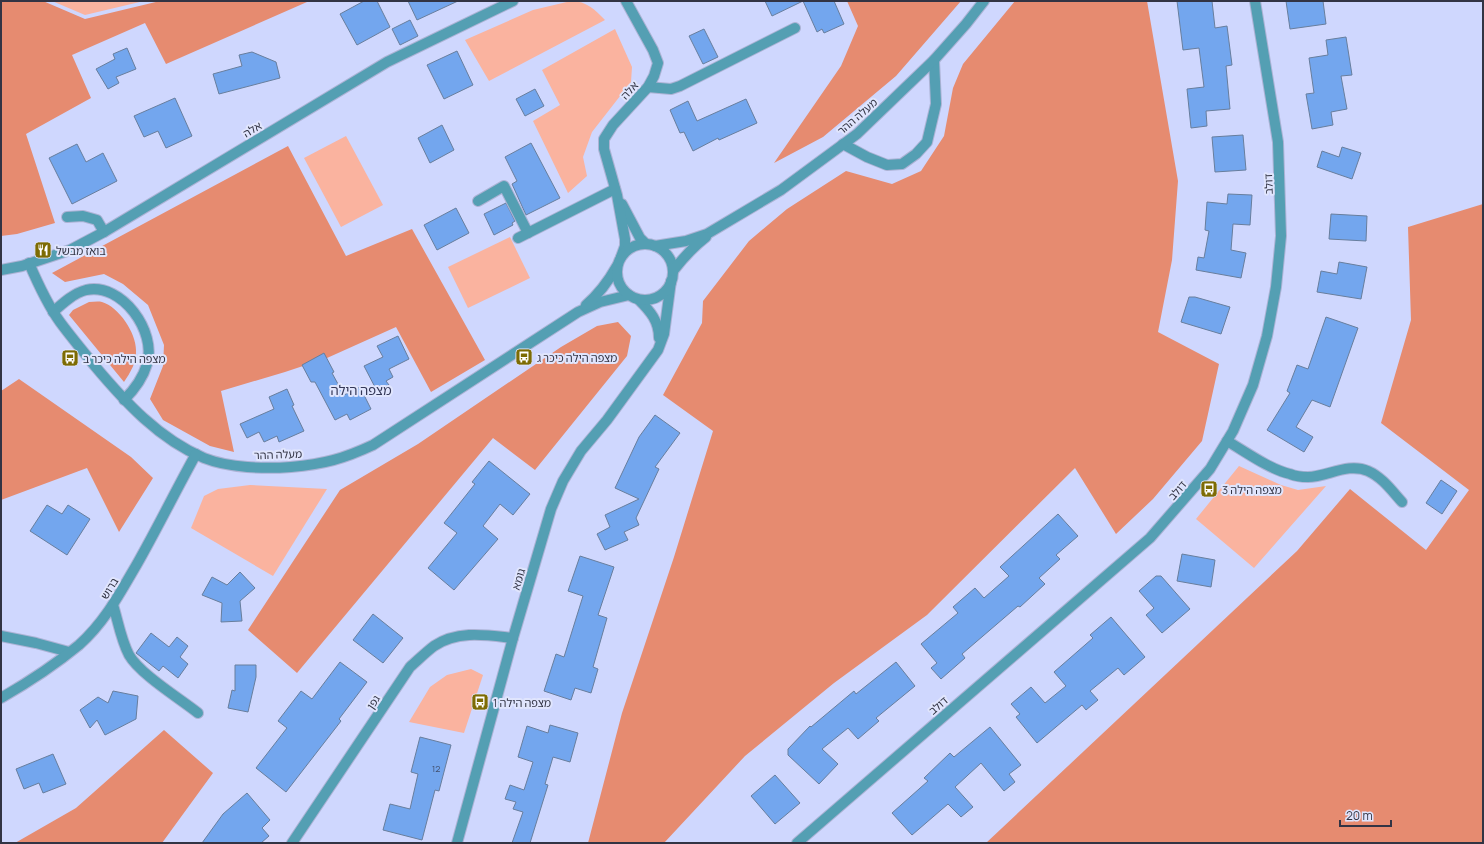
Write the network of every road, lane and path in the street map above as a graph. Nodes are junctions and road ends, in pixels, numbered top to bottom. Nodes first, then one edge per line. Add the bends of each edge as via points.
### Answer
1 (513, 1) edge
2 (626, 1) edge
3 (984, 1) edge
4 (1255, 1) edge
5 (795, 28) dead end
6 (934, 60) junction
7 (648, 88) junction
8 (843, 144) junction
9 (616, 192) junction
10 (478, 201) dead end
11 (67, 217) dead end
12 (723, 224) junction
13 (104, 232) junction
14 (528, 233) junction
15 (518, 238) dead end
16 (650, 245) junction
17 (619, 262) junction
18 (29, 263) junction
19 (1, 270) edge
20 (672, 276) junction
21 (629, 295) junction
22 (639, 300) junction
23 (53, 312) junction
24 (578, 312) junction
25 (658, 350) junction
26 (124, 400) junction
27 (1227, 441) junction
28 (196, 454) junction
29 (1402, 502) dead end
30 (113, 604) junction
31 (1, 636) edge
32 (513, 638) junction
33 (68, 652) junction
34 (4, 694) edge
35 (198, 713) dead end
36 (292, 843) edge
37 (457, 843) edge
38 (797, 843) edge

1 - 13 street, אלה via 387,62
2 - 7 street, אלה via 654,50 658,63
3 - 6 street, מעלה ההר
4 - 27 street, דולב via 1278,142 1281,236 1276,287 1267,336 1253,385
5 - 7 street via 680,86 671,89
6 - 8 street, מעלה ההר via 857,134
6 - 8 street via 936,104 927,142 916,154 902,164 887,165
7 - 9 street, אלה via 613,125 604,139 604,150
8 - 12 street, מעלה ההר via 781,190
9 - 14 street
9 - 16 street, אלה via 640,238
9 - 17 street, אלה via 625,239
10 - 14 street via 504,186
11 - 13 street via 83,216 97,220
12 - 16 street, מעלה ההר via 707,234 686,241
12 - 20 street, מעלה ההר via 683,258
13 - 18 street, אלה via 70,250
14 - 15 street
16 - 17 street via 627,250
16 - 20 street via 663,251 667,256 671,262
17 - 21 street via 618,280 622,289
17 - 24 street, מעלה ההר via 609,281
18 - 19 street, אלה
18 - 23 street, מעלה ההר
20 - 22 street via 666,290 658,296 649,300
20 - 25 street, גומא via 664,334
21 - 22 street
21 - 24 street, מעלה ההר via 600,302
22 - 25 street via 651,312 659,326
23 - 26 street, מעלה ההר
23 - 26 street via 66,300 86,290 103,289 130,306 143,330 149,349 148,364 134,389
24 - 28 street, מעלה ההר via 373,445 350,456 279,468 225,464
25 - 32 street, גומא via 581,451 563,480 551,509
26 - 28 street, מעלה ההר via 164,435
27 - 29 street via 1273,468 1290,474 1308,477 1345,468 1368,471 1382,481
27 - 38 street, דולב via 1210,469 1150,538
28 - 30 street, ברוש
30 - 33 street, ברוש via 102,620
30 - 35 street via 122,639 138,668
31 - 33 street
32 - 36 street, גפן via 476,634 454,636 435,646 410,667
32 - 37 street, גומא
33 - 34 street, ברוש via 30,680

